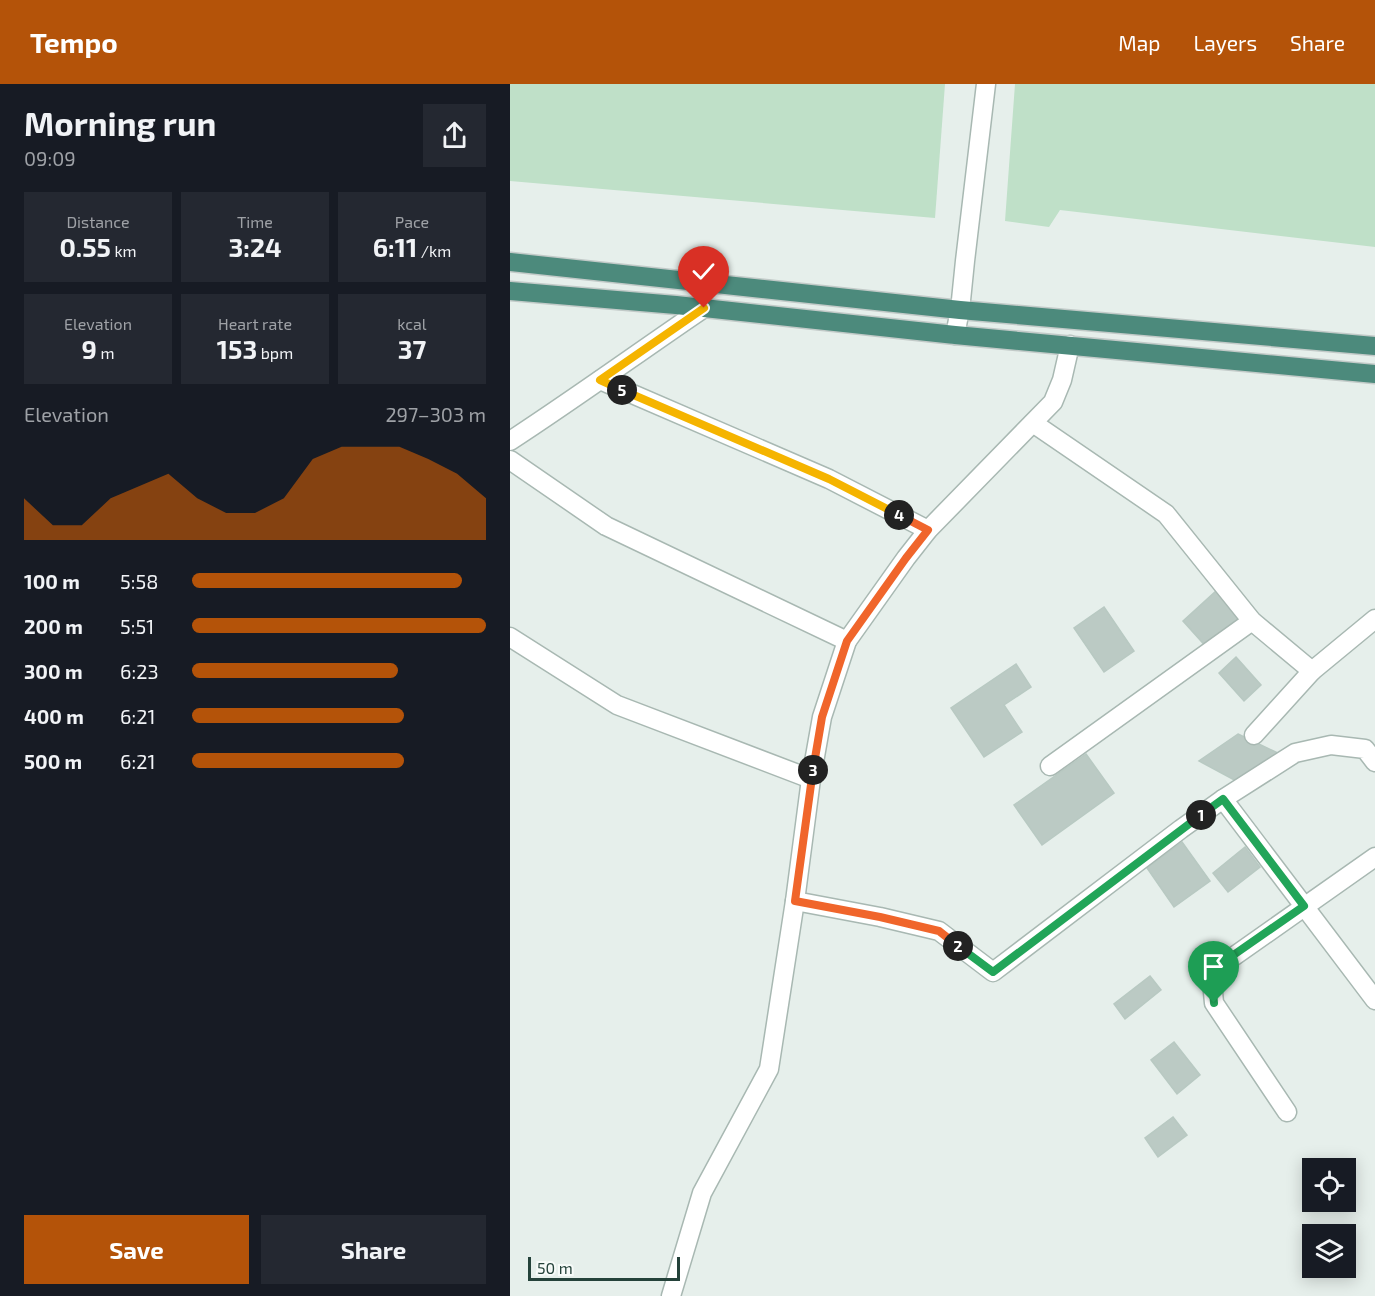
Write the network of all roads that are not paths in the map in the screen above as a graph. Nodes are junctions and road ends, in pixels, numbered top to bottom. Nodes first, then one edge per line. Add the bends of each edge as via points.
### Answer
1 (986, 84) edge
2 (510, 262) edge
3 (510, 291) edge
4 (704, 308) junction
5 (960, 310) junction
6 (955, 335) junction
7 (1070, 345) junction
8 (1375, 346) edge
9 (1375, 374) edge
10 (600, 380) junction
11 (1033, 423) junction
12 (510, 441) edge
13 (510, 460) edge
14 (928, 530) junction
15 (1375, 619) edge
16 (1252, 621) junction
17 (510, 637) edge
18 (847, 641) junction
19 (1312, 670) junction
20 (1254, 735) dead end
21 (1375, 762) edge
22 (1050, 766) dead end
23 (811, 779) junction
24 (1223, 799) junction
25 (1375, 857) edge
26 (795, 901) junction
27 (1304, 906) junction
28 (1375, 1000) edge
29 (1287, 1112) dead end
30 (671, 1296) edge

1 - 5 street
2 - 5 highway
3 - 4 highway
4 - 6 highway
4 - 10 street
5 - 6 street
5 - 8 highway
6 - 7 highway
7 - 9 highway
7 - 11 street via 1053,402
10 - 12 street
10 - 14 street via 829,479
11 - 14 street
11 - 16 street via 1166,514
13 - 18 street via 606,526
14 - 18 street
15 - 19 street
16 - 19 street
16 - 22 street
17 - 23 street via 617,705
18 - 23 street via 822,717
19 - 20 street
21 - 24 street via 1365,749 1331,745 1295,753
23 - 26 street
24 - 26 street via 993,972 939,931
24 - 27 street
25 - 27 street
26 - 30 street via 769,1069 702,1193
27 - 28 street
27 - 29 street via 1222,963 1212,981 1214,1003

